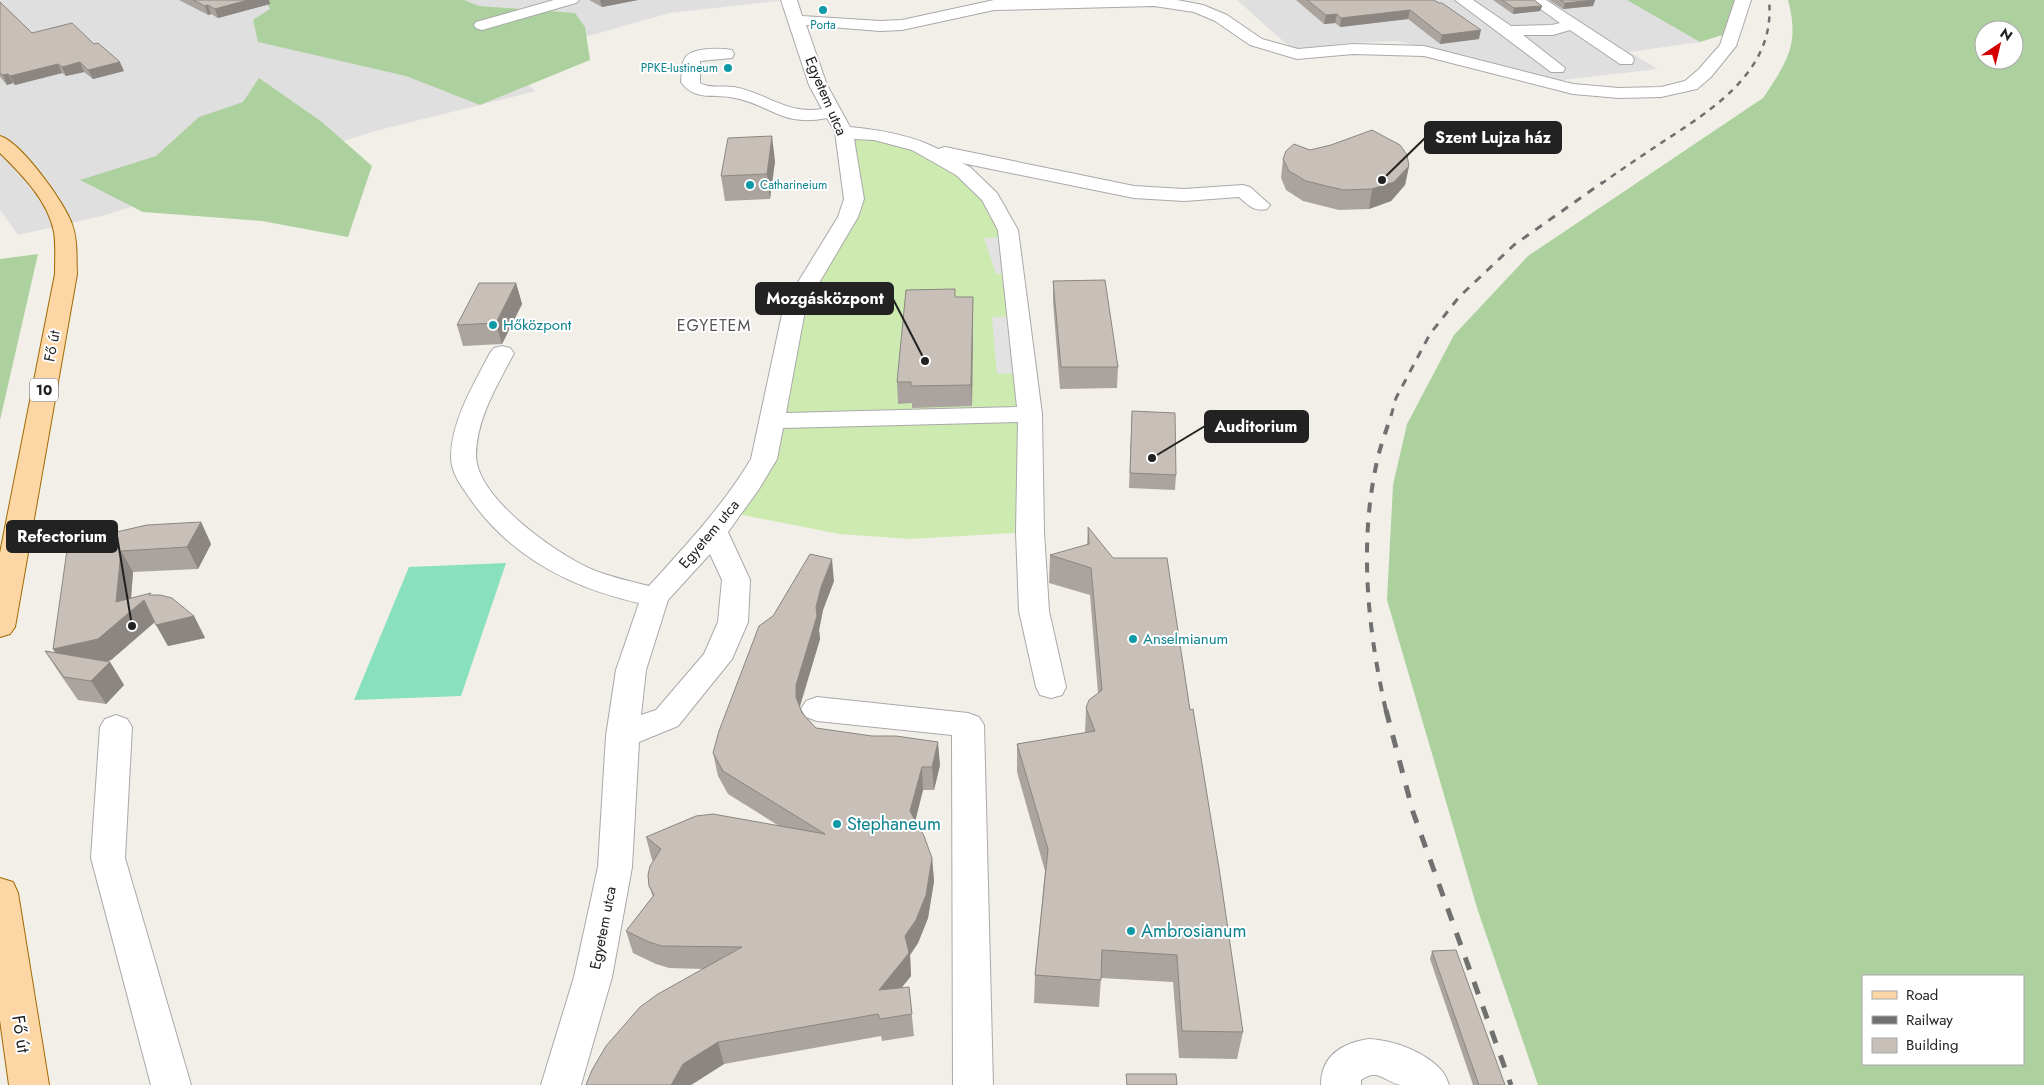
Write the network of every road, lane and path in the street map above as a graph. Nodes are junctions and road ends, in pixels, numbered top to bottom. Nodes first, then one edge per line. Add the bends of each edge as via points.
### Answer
1 (571, 0) edge
2 (1463, 0) edge
3 (1536, 0) edge
4 (1743, 0) edge
5 (793, 10) edge
6 (1572, 24) junction
7 (482, 25) dead end
8 (1506, 31) junction
9 (726, 54) dead end
10 (1626, 60) dead end
11 (1557, 68) dead end
12 (838, 122) junction
13 (0, 142) edge
14 (919, 146) junction
15 (1260, 206) dead end
16 (502, 353) dead end
17 (1030, 414) junction
18 (772, 421) junction
19 (714, 532) junction
20 (655, 597) junction
21 (0, 627) edge
22 (1051, 687) dead end
23 (817, 709) dead end
24 (116, 726) dead end
25 (622, 736) junction
26 (0, 893) edge
27 (29, 1085) edge
28 (170, 1085) edge
29 (561, 1085) edge
30 (973, 1085) edge
31 (1340, 1085) edge
32 (1428, 1085) edge

1 - 7 street
2 - 8 street
3 - 6 street
4 - 5 street via 1728,46 1691,85 1661,92 1619,94 1573,89 1424,51 1353,49 1298,54 1256,42 1221,18 1198,8 1154,0 994,5 888,26
5 - 12 street, Egyetem utca via 818,85
6 - 8 street via 1552,30
6 - 10 street
8 - 11 street
9 - 12 street via 697,55 692,59 692,87 733,92 795,115
12 - 14 street
12 - 18 street, Egyetem utca via 854,198 848,217 795,305
13 - 21 main road, Fő út / 10 via 44,192 63,225 66,274
14 - 15 street via 988,164 1134,192 1184,195 1243,191
14 - 17 street via 963,171 990,197 1008,230
16 - 20 street via 465,439 465,471 483,500 514,532 553,560 595,582
17 - 18 street
17 - 22 street via 1034,611
18 - 19 street, Egyetem utca via 764,459
19 - 20 street, Egyetem utca
19 - 25 street via 736,580 734,622 717,659 667,718
20 - 25 street, Egyetem utca via 631,670
23 - 30 street via 968,726
24 - 28 street via 108,858
25 - 29 street, Egyetem utca via 615,867 593,977
26 - 27 main road, Fő út
31 - 32 street via 1341,1072 1354,1062 1370,1057 1396,1063 1421,1077

